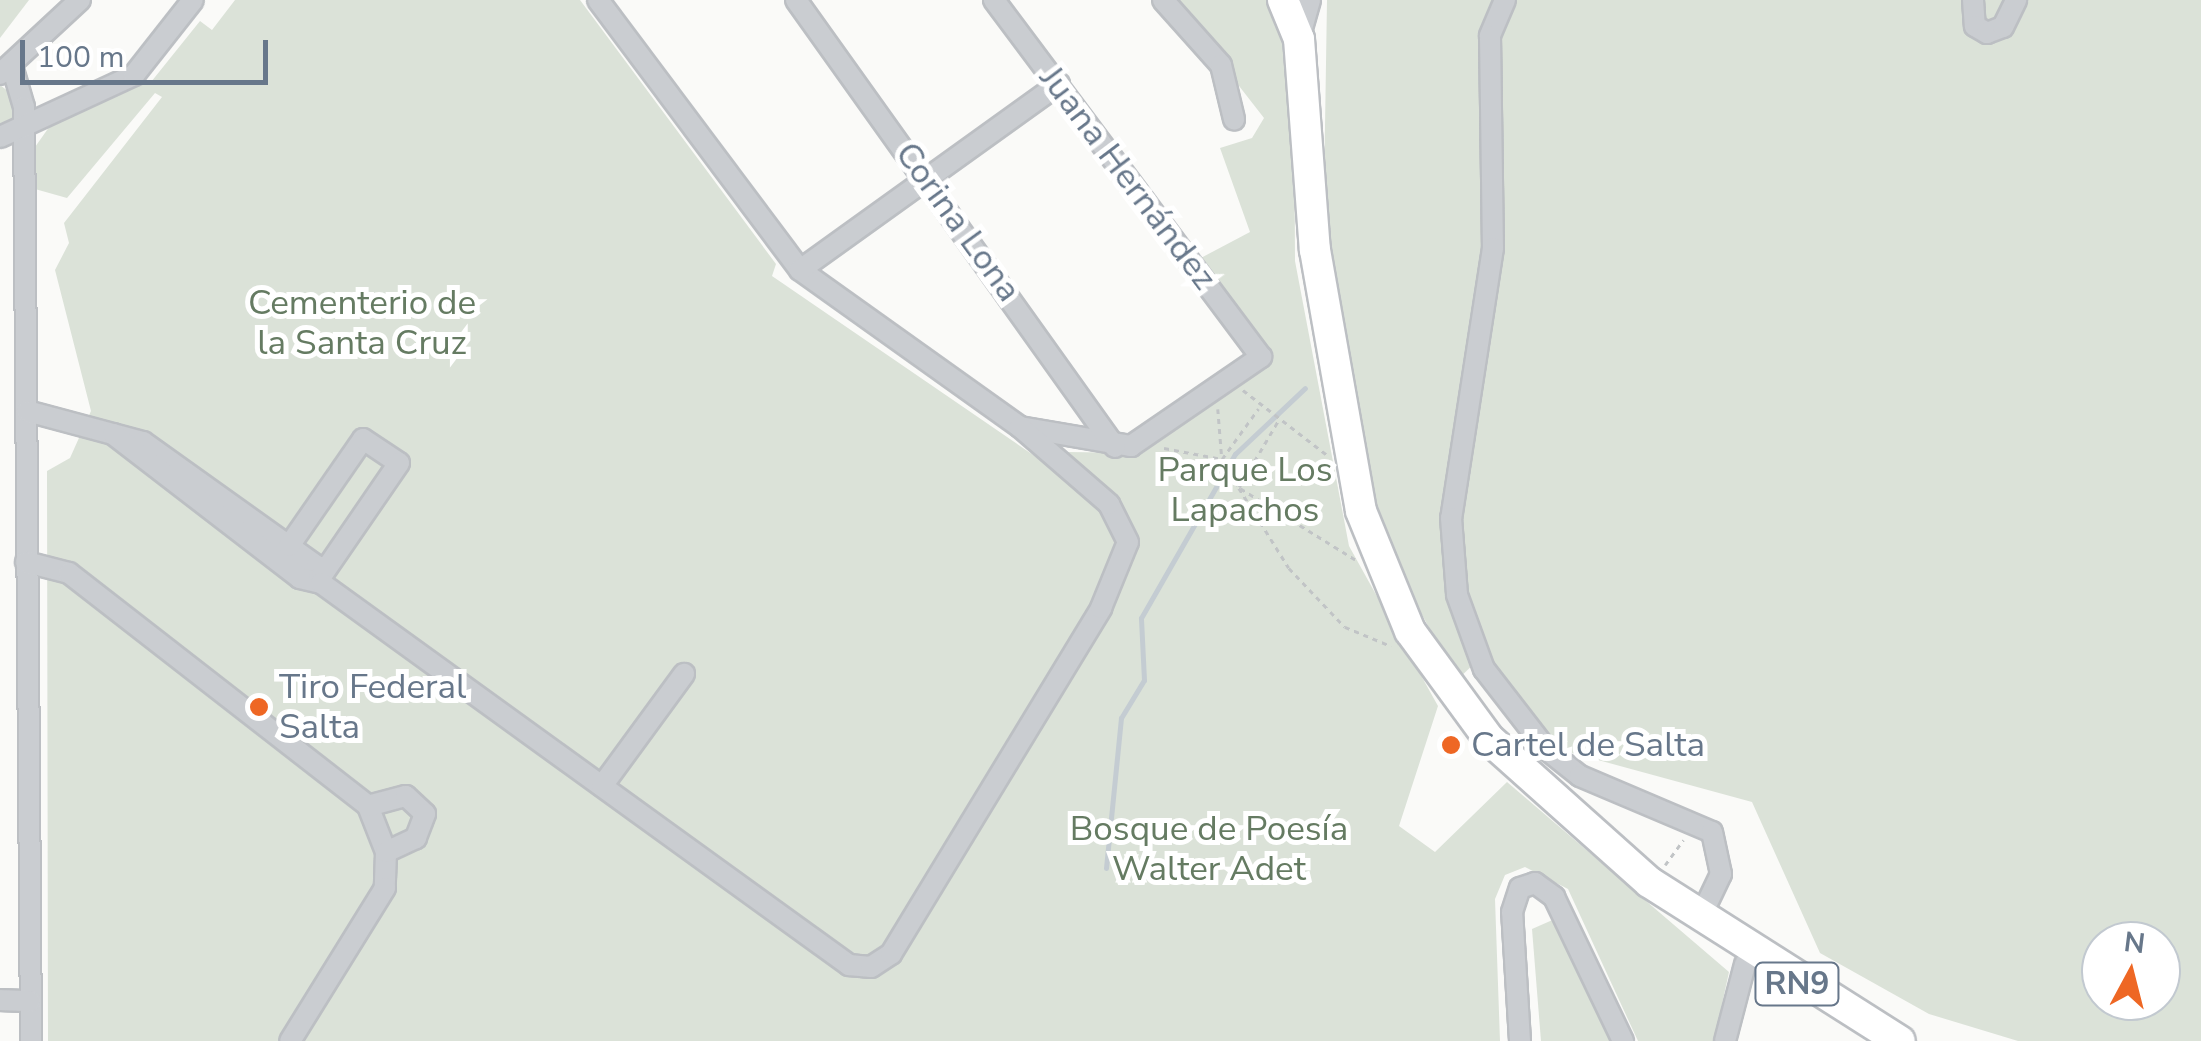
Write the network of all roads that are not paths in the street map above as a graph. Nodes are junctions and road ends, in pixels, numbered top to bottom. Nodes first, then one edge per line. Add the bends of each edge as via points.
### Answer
1 (80, 0) edge
2 (193, 0) edge
3 (598, 0) edge
4 (796, 0) edge
5 (994, 0) edge
6 (1163, 0) edge
7 (1283, 0) edge
8 (1310, 0) edge
9 (1505, 0) edge
10 (1972, 0) edge
11 (2016, 0) edge
12 (1299, 40) junction
13 (6, 70) edge
14 (1059, 84) junction
15 (1234, 119) dead end
16 (22, 128) junction
17 (0, 136) edge
18 (928, 182) junction
19 (800, 270) junction
20 (27, 411) junction
21 (1020, 428) junction
22 (113, 434) junction
23 (1115, 447) junction
24 (289, 546) junction
25 (26, 562) junction
26 (321, 579) junction
27 (684, 674) dead end
28 (602, 786) junction
29 (368, 806) junction
30 (386, 852) junction
31 (1700, 918) junction
32 (1745, 964) junction
33 (0, 1000) edge
34 (30, 1001) junction
35 (30, 1041) edge
36 (290, 1041) edge
37 (1520, 1041) edge
38 (1624, 1041) edge
39 (1725, 1041) edge
40 (1856, 1041) edge
41 (1900, 1041) edge

1 - 13 street
2 - 16 street via 134,74
3 - 19 street
4 - 18 street, Corina Lona
5 - 14 street, Juana Hernández
6 - 15 street via 1221,65
7 - 12 highway, RN9
8 - 12 street
9 - 31 street via 1490,36 1493,248 1452,518 1456,595 1484,669 1554,757 1598,785 1700,823 1721,858
10 - 11 street via 1976,26 1987,33 2003,27
12 - 31 highway, RN9 via 1324,318 1382,576 1421,648 1489,739
13 - 16 street
14 - 18 street
14 - 23 street, Juana Hernández via 1261,357 1141,442
16 - 17 street
16 - 20 street
18 - 19 street
18 - 23 street, Corina Lona
19 - 21 street
20 - 22 street
20 - 25 street
21 - 23 street
21 - 28 street via 1110,504 1128,542 1102,608 882,962 849,966
22 - 24 street via 142,442
22 - 26 street via 300,578
24 - 26 street
24 - 26 street via 364,439 399,464
25 - 29 street via 69,573
25 - 34 street
26 - 28 street
27 - 28 street
29 - 30 street
29 - 30 street via 406,796 425,814 416,838
30 - 36 street via 379,902
31 - 32 highway, RN9
31 - 41 highway, RN9
32 - 39 street
32 - 40 highway, RN9
33 - 34 street
34 - 35 street
37 - 38 street via 1512,912 1520,888 1536,883 1554,897

